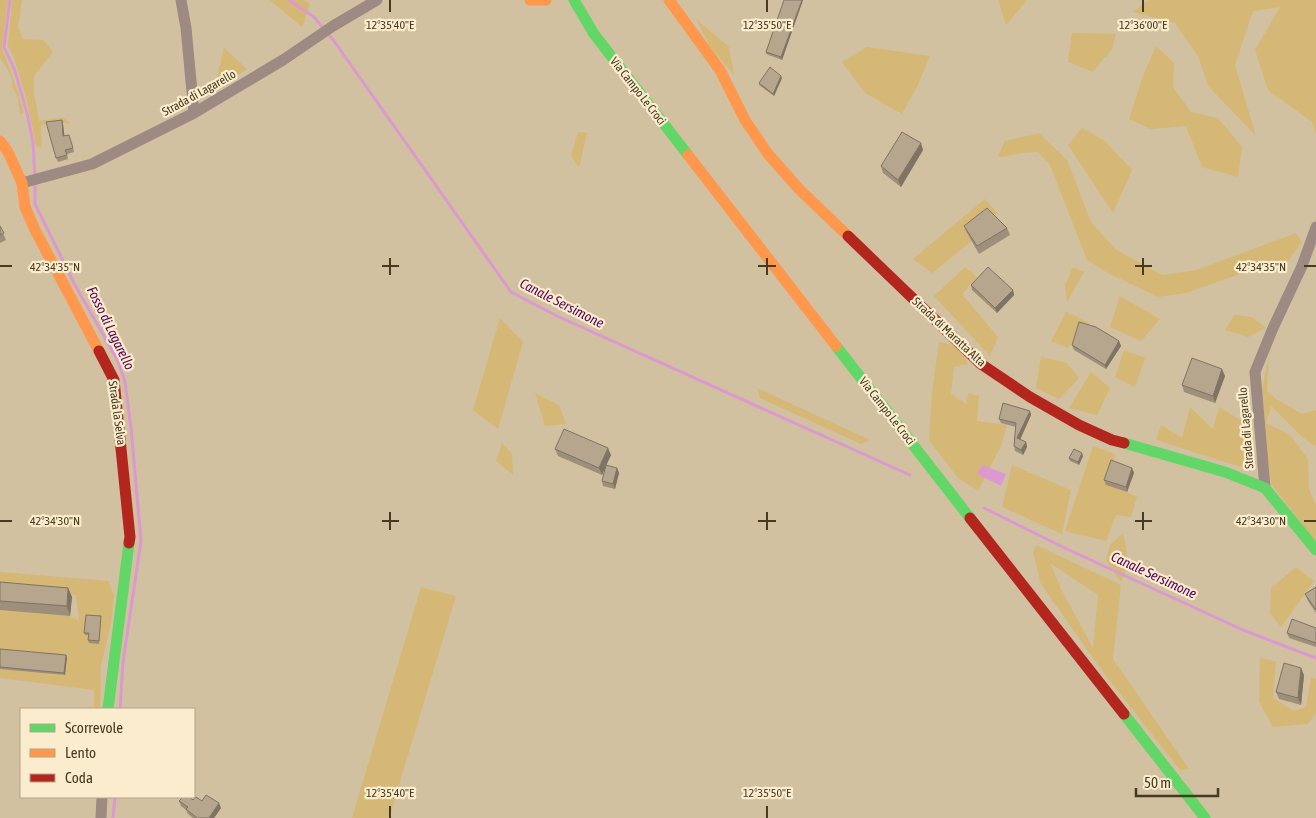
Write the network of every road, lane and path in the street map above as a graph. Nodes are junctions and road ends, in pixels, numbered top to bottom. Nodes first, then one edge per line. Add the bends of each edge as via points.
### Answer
1 (181, 0) edge
2 (377, 0) edge
3 (530, 0) edge
4 (546, 0) edge
5 (574, 0) edge
6 (670, 0) edge
7 (194, 113) junction
8 (0, 142) edge
9 (22, 183) junction
10 (1316, 227) edge
11 (1265, 488) junction
12 (1316, 550) edge
13 (108, 708) edge
14 (102, 798) edge
15 (101, 818) edge
16 (1205, 818) edge

1 - 7 street
2 - 7 street, Strada di Lagarello
3 - 4 street
5 - 16 street, Via Campo Le Croci via 594,34
6 - 11 street, Strada di Maratta Alta via 720,70 745,120 768,154 799,189 980,364 1030,397 1112,440 1224,472
7 - 9 street, Strada di Lagarello via 92,164
8 - 9 street, Strada la Selva
9 - 13 street, Strada la Selva via 25,207 35,230 114,380 130,537
10 - 11 street, Strada di Lagarello via 1256,372
11 - 12 street, Strada di Maratta Alta
14 - 15 street

